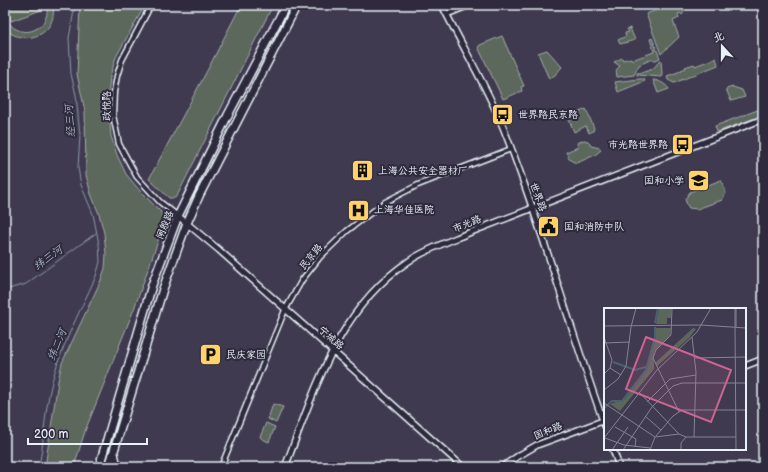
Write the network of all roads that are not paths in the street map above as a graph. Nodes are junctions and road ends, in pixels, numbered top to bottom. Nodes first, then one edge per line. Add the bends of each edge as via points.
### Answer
1 (151, 5) edge
2 (286, 5) edge
3 (297, 5) edge
4 (442, 5) edge
5 (469, 5) edge
6 (447, 14) junction
7 (763, 119) edge
8 (511, 149) junction
9 (191, 190) junction
10 (201, 190) junction
11 (532, 208) junction
12 (178, 216) junction
13 (187, 223) junction
14 (164, 253) junction
15 (174, 257) junction
16 (285, 310) junction
17 (332, 350) junction
18 (763, 359) edge
19 (746, 366) edge
20 (604, 422) edge
21 (115, 448) junction
22 (613, 450) edge
23 (99, 467) edge
24 (109, 467) edge
25 (123, 467) edge
26 (221, 467) edge
27 (285, 467) edge
28 (463, 467) edge
29 (502, 467) edge
30 (619, 467) edge

1 - 12 street, 政悦路 via 122,60 114,92 113,115 119,144 137,177 160,202
2 - 9 main road, 闸殷路
3 - 10 main road, 闸殷路
4 - 6 street, 世界路
5 - 6 street
6 - 8 street, 世界路 via 491,102
7 - 11 street, 市光路
8 - 11 street, 世界路
8 - 16 street, 民京路 via 412,188 378,207 328,249 302,280
9 - 10 main road via 196,195
9 - 12 main road, 闸殷路
10 - 13 main road, 闸殷路
11 - 17 street, 市光路 via 437,246 408,262 362,304
11 - 20 street, 世界路
12 - 13 street, 宁城路
12 - 14 main road, 闸殷路
13 - 15 main road, 闸殷路
13 - 16 street, 宁城路
14 - 15 main road via 169,244 173,244
14 - 23 main road, 闸殷路 via 152,285
15 - 21 main road, 闸殷路 via 162,289
16 - 17 street, 宁城路
16 - 26 street, 民京路
17 - 27 street, 市光路
17 - 28 street, 宁城路
18 - 19 street
20 - 29 street, 国和路 via 537,445
21 - 24 main road, 闸殷路
21 - 25 street via 115,458
22 - 30 street

